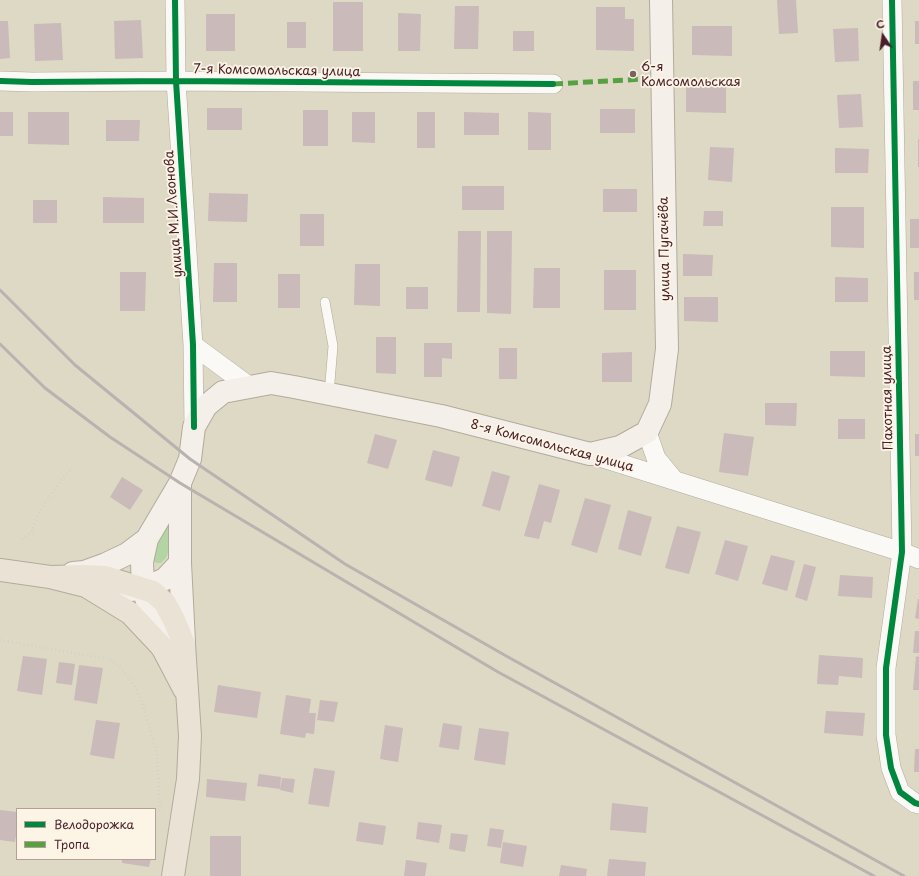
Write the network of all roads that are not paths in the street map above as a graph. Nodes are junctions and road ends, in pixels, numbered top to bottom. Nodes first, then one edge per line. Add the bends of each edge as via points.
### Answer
1 (175, 0) edge
2 (661, 0) edge
3 (892, 0) edge
4 (0, 81) edge
5 (176, 81) junction
6 (553, 84) dead end
7 (326, 302) dead end
8 (193, 345) junction
9 (250, 387) junction
10 (329, 394) junction
11 (194, 428) junction
12 (647, 432) junction
13 (590, 454) junction
14 (190, 459) junction
15 (674, 480) junction
16 (180, 484) junction
17 (147, 539) junction
18 (902, 552) junction
19 (919, 559) edge
20 (180, 563) junction
21 (0, 570) edge
22 (50, 577) junction
23 (86, 586) junction
24 (143, 588) junction
25 (184, 644) junction
26 (162, 647) junction
27 (187, 696) junction
28 (919, 804) edge
29 (173, 876) edge

1 - 5 street, улица М.И.Леонова
2 - 12 main road, улица Пугачёва via 667,349 660,404
3 - 18 street, Пахотная улица
4 - 5 street, 7-я Комсомольская улица
5 - 6 street, 7-я Комсомольская улица
5 - 8 street, улица М.И.Леонова
7 - 10 lane via 333,346
8 - 9 street
8 - 11 street, улица М.И.Леонова
9 - 10 main road, 8-я Комсомольская улица via 271,383
9 - 11 main road, 8-я Комсомольская улица via 223,392 206,406
9 - 14 main road via 230,402 214,419
10 - 13 main road, 8-я Комсомольская улица via 441,416
11 - 14 main road, улица М.И.Леонова
12 - 13 main road via 620,447
12 - 15 street via 656,458
13 - 15 street, 8-я Комсомольская улица
14 - 16 main road, улица М.И.Леонова
15 - 18 street, 8-я Комсомольская улица
16 - 17 main road
16 - 20 main road
17 - 22 main road via 127,554 106,564 84,572
17 - 24 main road via 142,562
18 - 19 street, 8-я Комсомольская улица
18 - 28 street, Пахотная улица via 886,668 886,735 891,768 900,792
20 - 24 main road via 165,579
20 - 25 main road
21 - 22 main road
22 - 23 main road
22 - 24 main road via 105,577
23 - 24 main road via 110,591
23 - 26 main road via 130,613
24 - 25 main road via 153,592 165,603
24 - 26 main road
25 - 27 main road
26 - 27 main road
27 - 29 main road via 190,736 188,779

